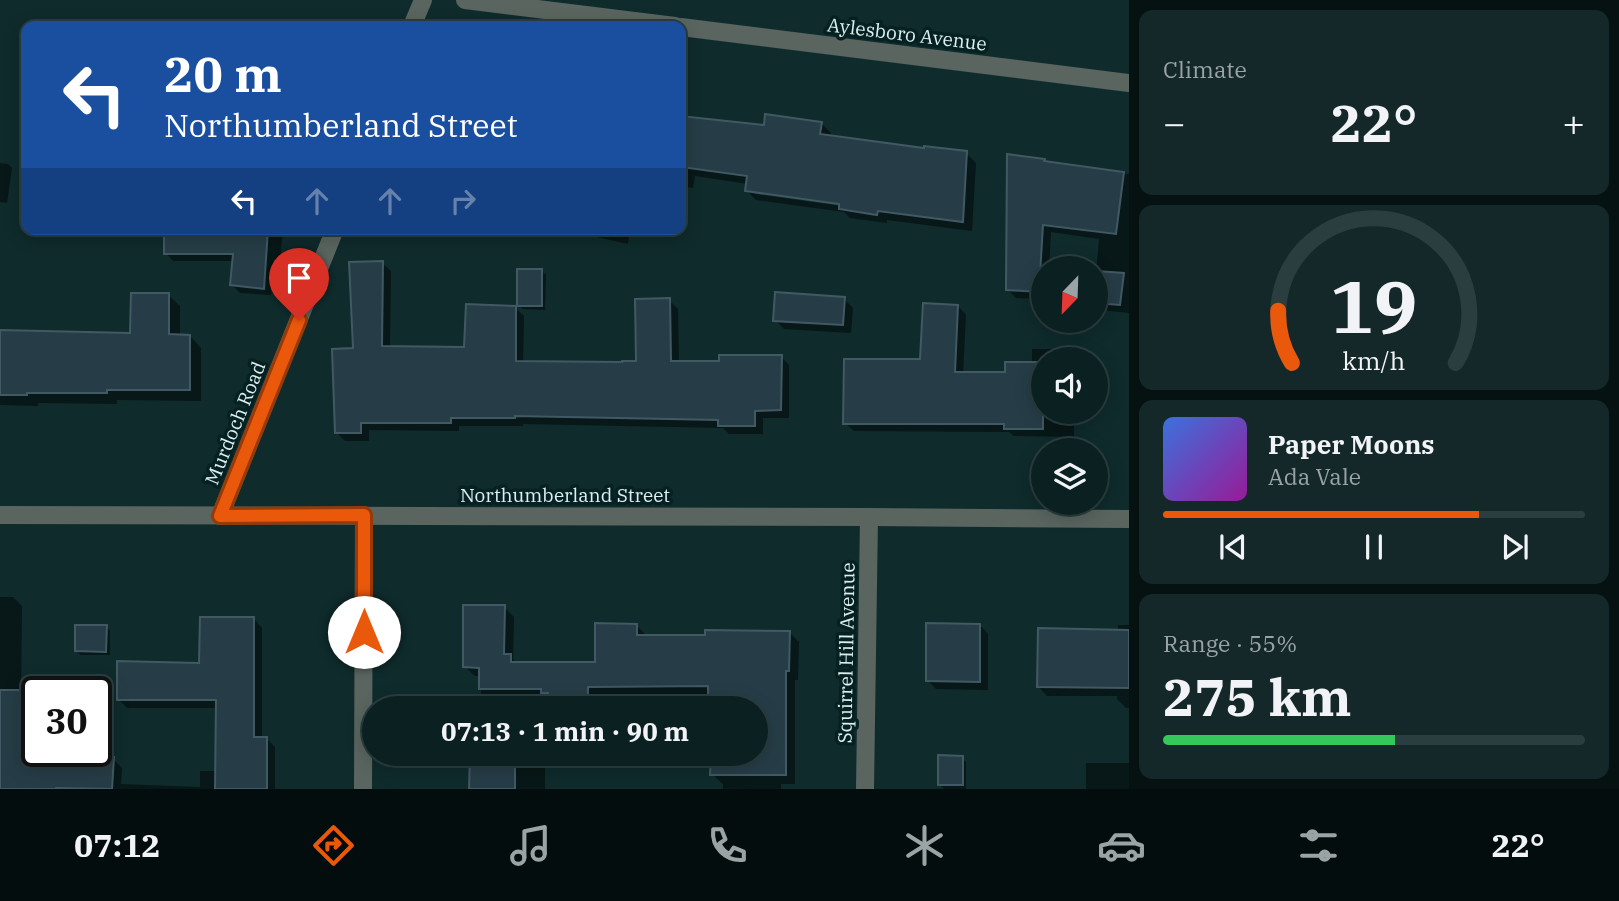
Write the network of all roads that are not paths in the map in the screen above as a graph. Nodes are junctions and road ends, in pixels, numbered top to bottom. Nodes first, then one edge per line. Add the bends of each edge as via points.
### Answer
1 (423, 0) edge
2 (465, 0) edge
3 (414, 21) edge
4 (635, 21) edge
5 (686, 28) edge
6 (1129, 83) edge
7 (333, 235) edge
8 (0, 515) edge
9 (364, 515) junction
10 (220, 516) junction
11 (869, 517) junction
12 (1129, 519) edge
13 (363, 789) edge
14 (865, 789) edge

1 - 3 street
2 - 4 street
5 - 6 street, Aylesboro Avenue
7 - 10 street, Murdoch Road
8 - 10 street, Northumberland Street
9 - 10 street, Northumberland Street
9 - 11 street, Northumberland Street
9 - 13 street
11 - 12 street, Northumberland Street
11 - 14 street, Squirrel Hill Avenue

